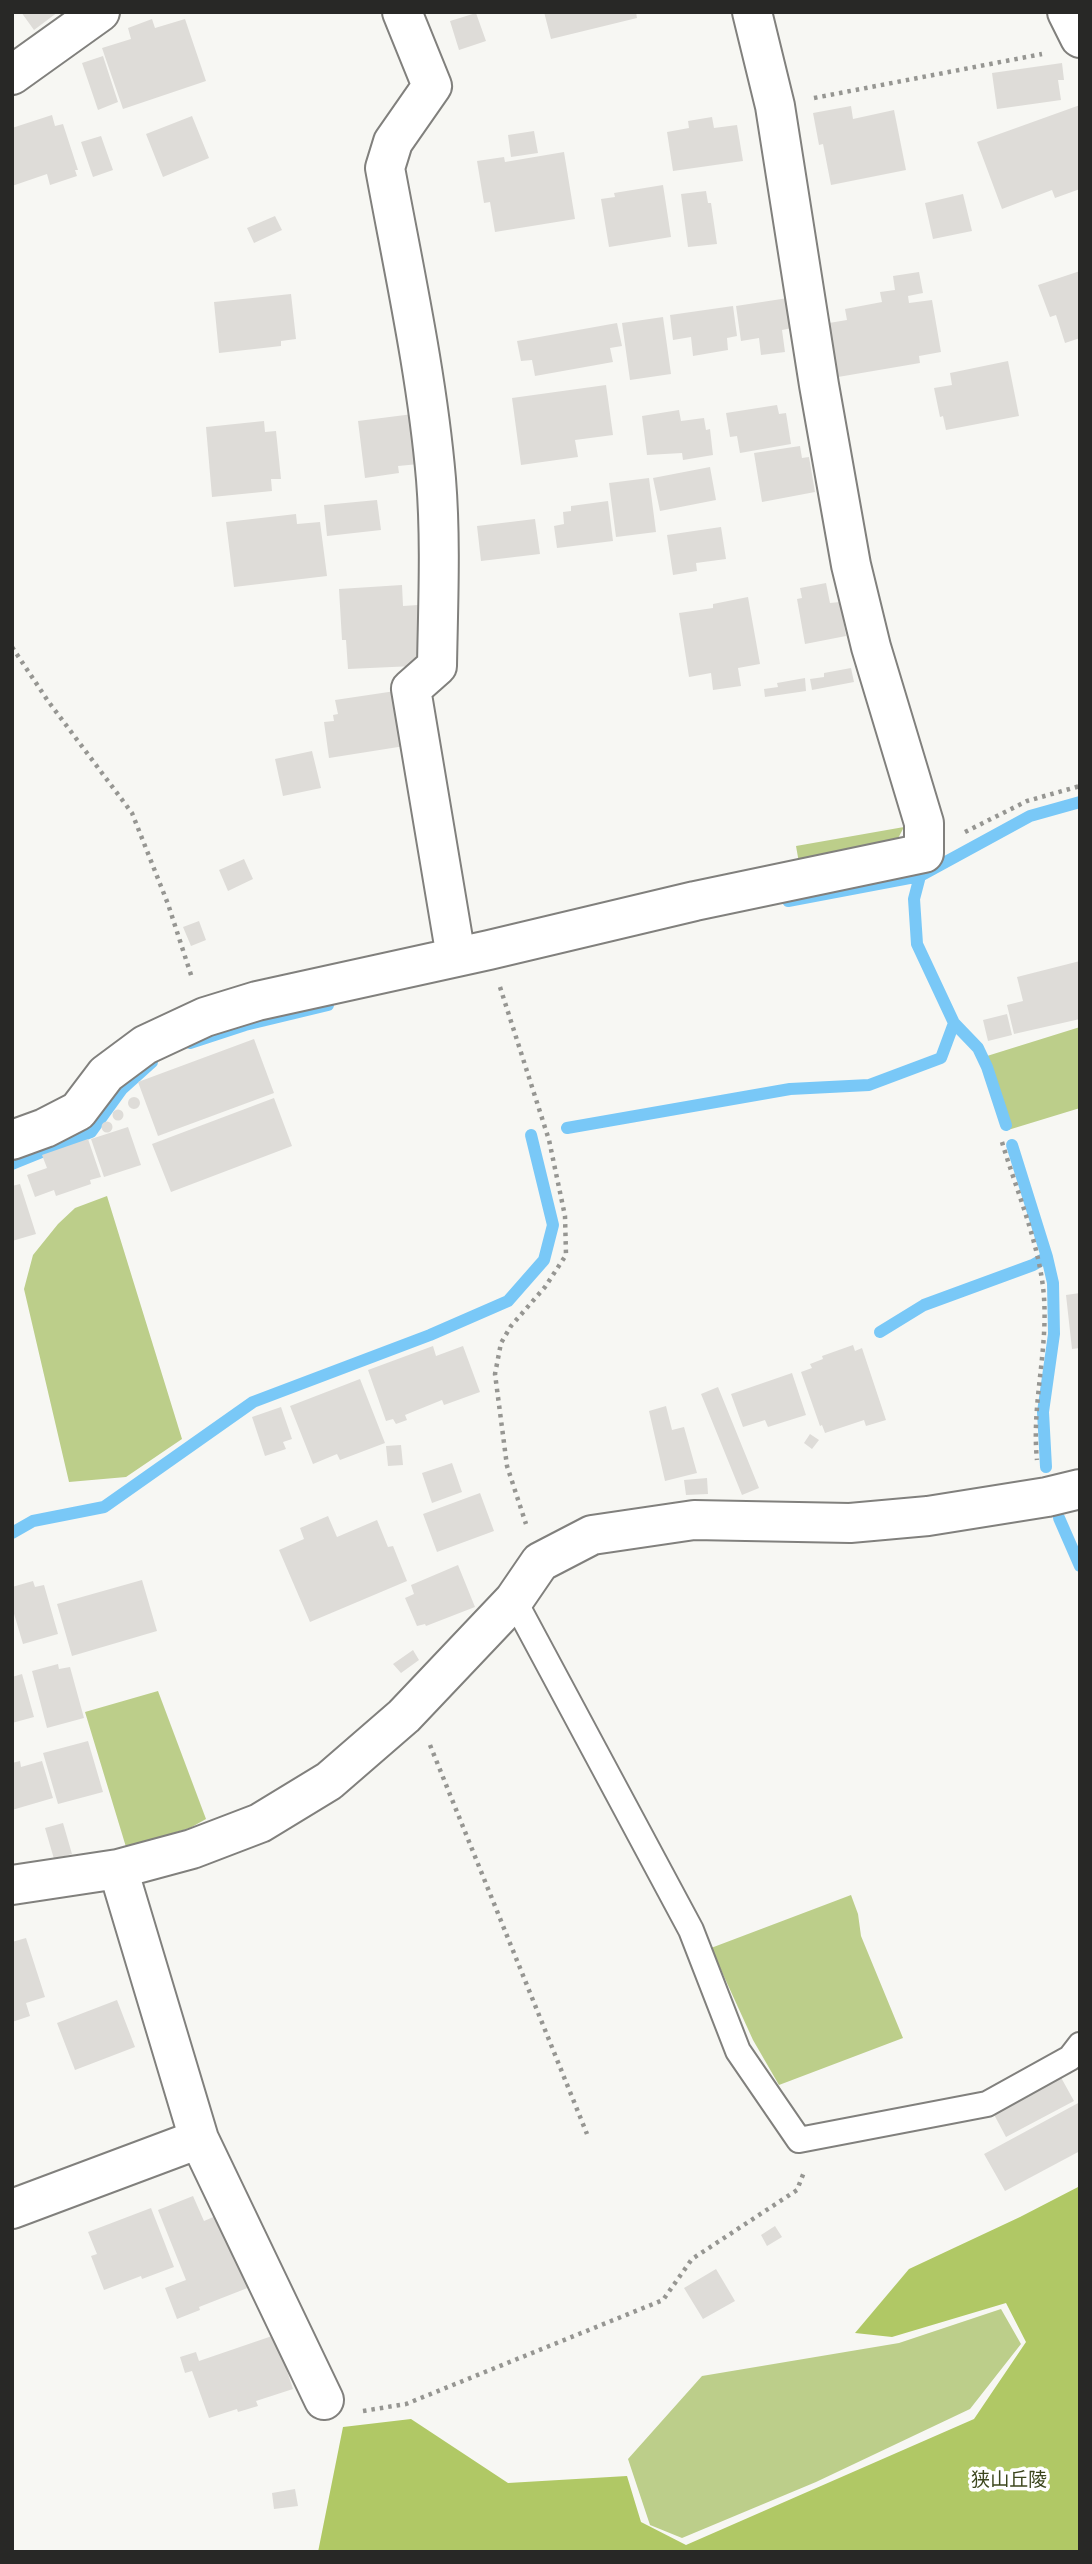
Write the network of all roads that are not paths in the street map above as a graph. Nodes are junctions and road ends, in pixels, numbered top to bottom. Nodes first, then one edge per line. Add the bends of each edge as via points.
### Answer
1 (100, 12) edge
2 (402, 12) edge
3 (752, 12) edge
4 (12, 75) edge
5 (472, 953) junction
6 (12, 1140) edge
7 (1080, 1489) edge
8 (514, 1600) junction
9 (118, 1870) junction
10 (12, 1885) edge
11 (1080, 2045) edge
12 (199, 2139) junction
13 (12, 2209) edge
14 (324, 2400) road end

1 - 4 street
2 - 5 street via 432,86 393,142 385,168 417,341 436,480 437,666 411,689
3 - 5 street via 775,106 851,565 924,823 924,853
5 - 6 street via 205,1017 145,1045 106,1074 78,1111
7 - 8 street via 928,1516 850,1523 694,1520 592,1535 540,1562
8 - 9 street via 414,1706 329,1781 260,1823
8 - 11 lane via 691,1930 738,2050 799,2140 987,2104 1070,2058
9 - 10 street
9 - 12 street
12 - 13 street
12 - 14 street

